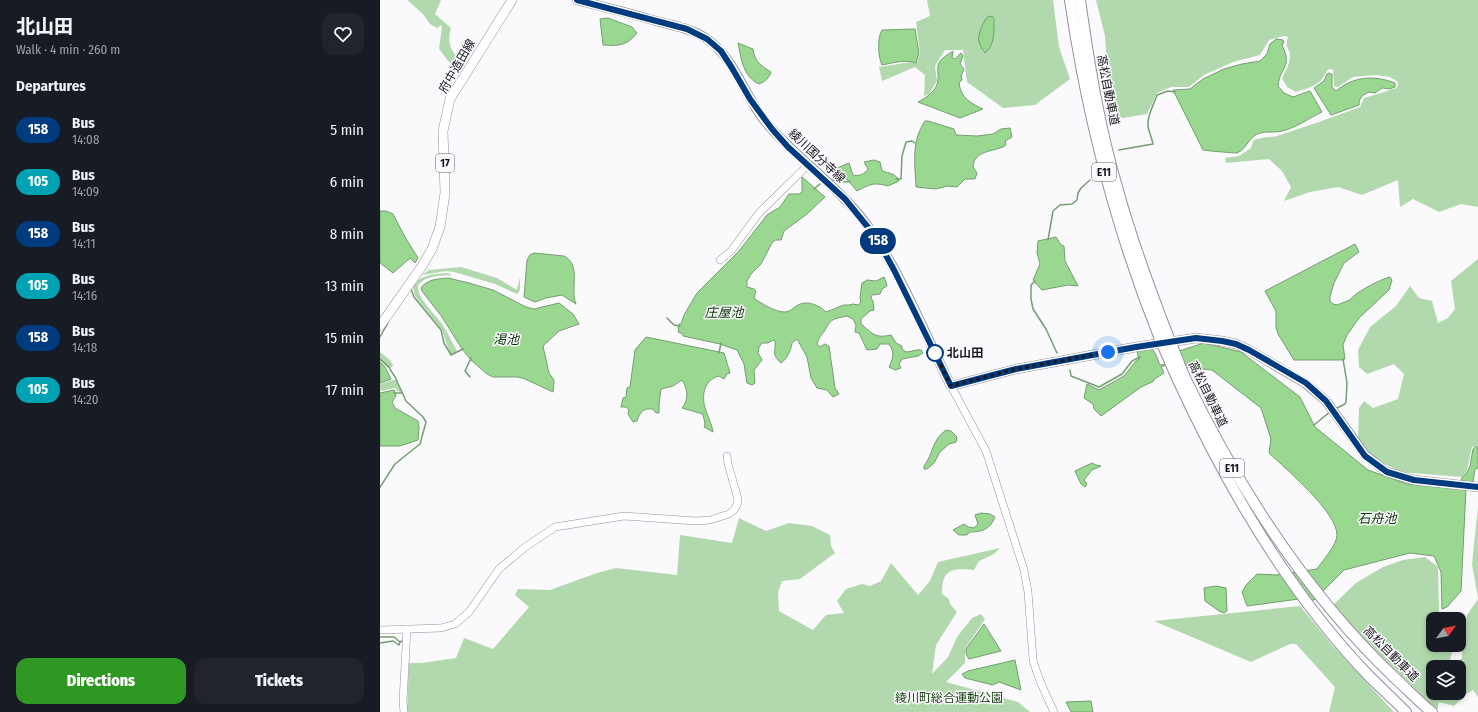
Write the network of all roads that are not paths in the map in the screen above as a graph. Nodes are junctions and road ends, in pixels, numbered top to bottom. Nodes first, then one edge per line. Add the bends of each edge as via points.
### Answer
1 (512, 0) edge
2 (577, 0) edge
3 (1070, 0) edge
4 (1080, 0) edge
5 (808, 165) junction
6 (720, 260) dead end
7 (380, 326) edge
8 (1164, 338) junction
9 (1181, 378) junction
10 (951, 386) junction
11 (727, 456) dead end
12 (1478, 487) edge
13 (407, 629) junction
14 (380, 630) edge
15 (404, 712) edge
16 (1054, 712) edge
17 (1406, 712) edge
18 (1432, 712) edge

1 - 7 main road, 府中造田線 / 17 via 450,99 443,131 445,192 440,227 422,266
2 - 5 main road, 綾川国分寺線 via 687,29 707,39 725,56 750,99 772,129
3 - 8 highway, 高松自動車道 / E11 via 1089,106 1108,188 1136,277
4 - 8 highway, 高松自動車道 / E11 via 1100,119 1116,186
5 - 6 street via 759,213 731,251
5 - 10 main road, 綾川国分寺線 via 845,199 871,231
8 - 9 highway, 高松自動車道 / E11, bridge
9 - 17 highway, 高松自動車道 / E11 via 1194,415 1273,554 1325,625 1369,676
9 - 18 highway, 高松自動車道 / E11 via 1258,512 1286,552 1333,613 1378,662
10 - 12 main road via 1016,369 1136,347 1196,338 1222,341 1249,350 1306,383 1326,401 1365,456 1387,472 1414,480
10 - 16 street via 992,465 1024,570 1035,669
11 - 13 street via 738,499 737,505 729,514 710,520 624,516 555,527 530,543 504,565 469,612 459,621 441,628
13 - 14 street
13 - 15 street

